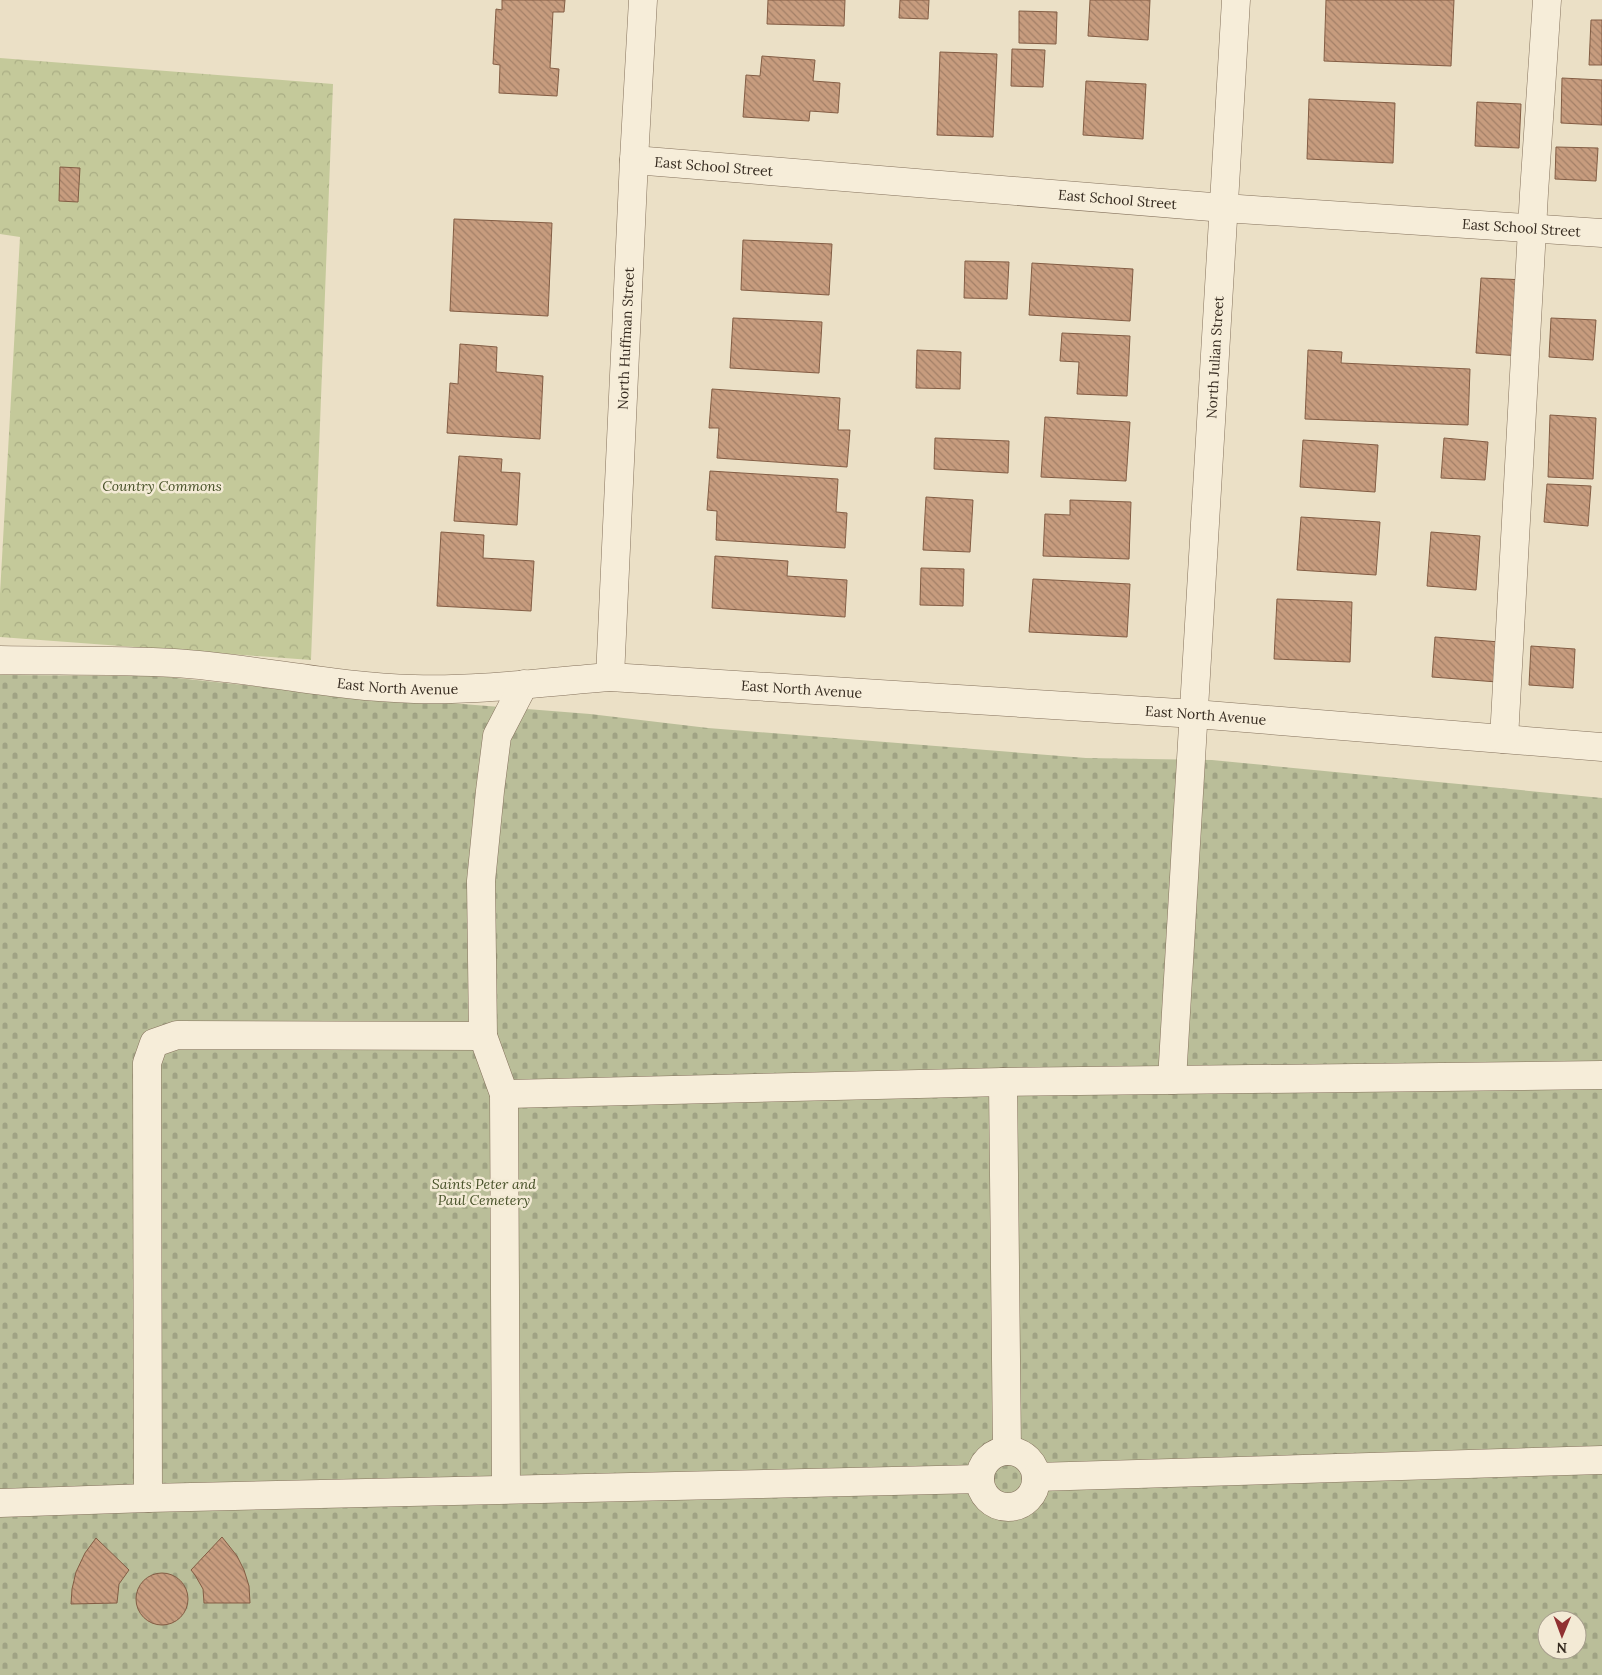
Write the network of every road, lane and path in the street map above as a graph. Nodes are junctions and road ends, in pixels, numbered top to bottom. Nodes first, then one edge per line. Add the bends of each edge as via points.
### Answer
1 (643, 0) edge
2 (1236, 0) edge
3 (1547, 0) edge
4 (634, 160) junction
5 (1224, 208) junction
6 (1532, 229) junction
7 (1602, 233) edge
8 (0, 660) edge
9 (610, 677) junction
10 (524, 684) junction
11 (1195, 714) junction
12 (1504, 739) junction
13 (1602, 747) edge
14 (484, 1036) junction
15 (1602, 1075) edge
16 (1172, 1080) junction
17 (1003, 1082) junction
18 (504, 1094) junction
19 (1007, 1451) junction
20 (1602, 1460) edge
21 (1036, 1477) junction
22 (980, 1479) junction
23 (506, 1489) junction
24 (148, 1498) junction
25 (0, 1503) edge

1 - 4 street, North Huffman Street
2 - 5 street, North Julian Street
3 - 6 street
4 - 5 street, East School Street
4 - 9 street, North Huffman Street
5 - 6 street, East School Street
5 - 11 street, North Julian Street
6 - 7 street, East School Street
6 - 12 street
8 - 10 street, East North Avenue via 174,664 414,689
9 - 10 street, East North Avenue
9 - 11 street, East North Avenue
10 - 14 street via 497,736 490,791 481,880
11 - 12 street, East North Avenue
11 - 16 street, North Julian Street
12 - 13 street, East North Avenue
14 - 18 street
14 - 24 street via 177,1035 154,1043 147,1063
15 - 16 street
16 - 17 street
17 - 18 street
17 - 19 street
18 - 23 street
19 - 21 street via 1029,1459
19 - 22 street via 987,1461
20 - 21 street
21 - 22 street via 1032,1494 1010,1507 992,1502
22 - 23 street
23 - 24 street
24 - 25 street

